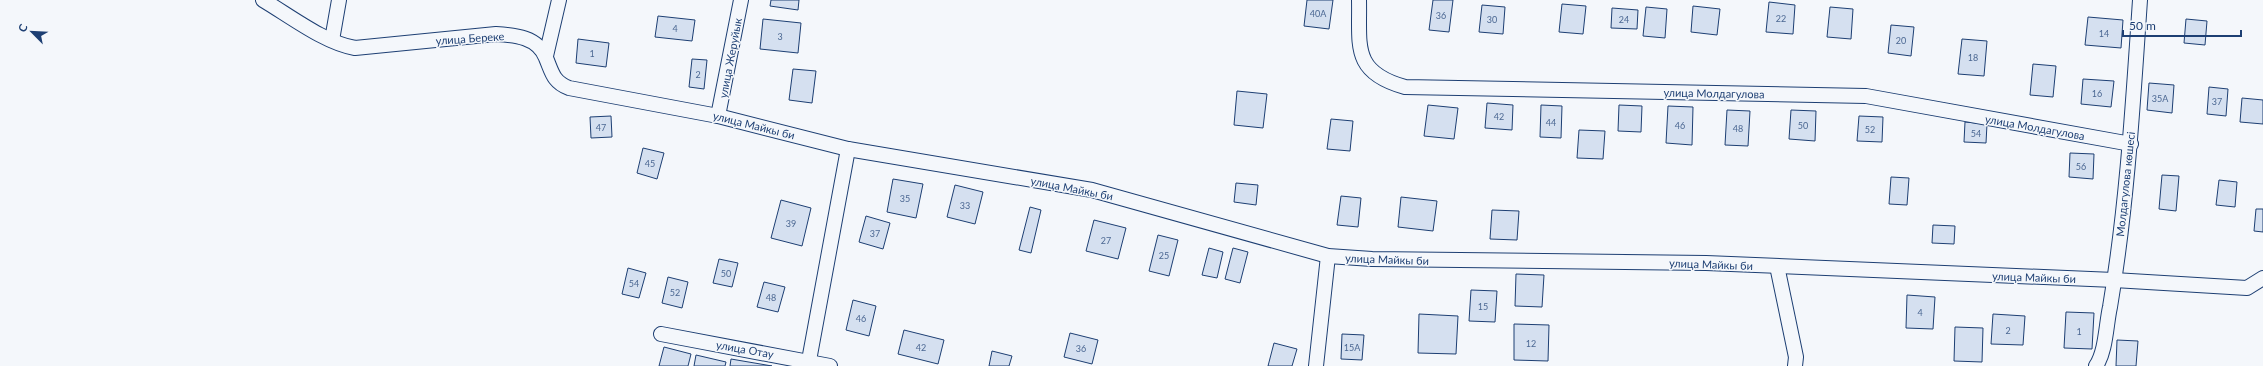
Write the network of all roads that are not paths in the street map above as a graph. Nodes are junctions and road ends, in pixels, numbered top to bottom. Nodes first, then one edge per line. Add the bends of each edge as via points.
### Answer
1 (263, 0) edge
2 (339, 0) edge
3 (559, 0) edge
4 (741, 0) edge
5 (1359, 0) edge
6 (2140, 0) edge
7 (332, 40) junction
8 (546, 56) junction
9 (718, 116) junction
10 (2131, 144) junction
11 (848, 149) junction
12 (1328, 256) junction
13 (1777, 266) junction
14 (2263, 278) edge
15 (2114, 280) junction
16 (661, 334) dead end
17 (809, 364) edge
18 (830, 366) edge
19 (1316, 366) edge
20 (1795, 366) edge
21 (2096, 366) edge

1 - 7 street, улица Береке
2 - 7 street
3 - 8 street
4 - 9 street, улица Жеруйык
5 - 10 street, улица Молдагулова via 1360,53 1363,61 1392,83 1405,87 1866,96
6 - 10 street, Молдагулова көшесі
7 - 8 street, улица Береке via 355,48 496,34 517,35 531,41
8 - 9 street, улица Майкы би via 555,80 569,88
9 - 11 street, улица Майкы би
10 - 15 street, Молдагулова көшесі
11 - 12 street, улица Майкы би via 1092,190
11 - 17 street
12 - 13 street, улица Майкы би via 1372,259
12 - 19 street
13 - 15 street, улица Майкы би
13 - 20 street via 1796,357
14 - 15 street, улица Майкы би via 2247,288
15 - 21 street, Молдагулова көшесі via 2102,353
16 - 17 street, улица Отау
17 - 18 street, улица Отау

